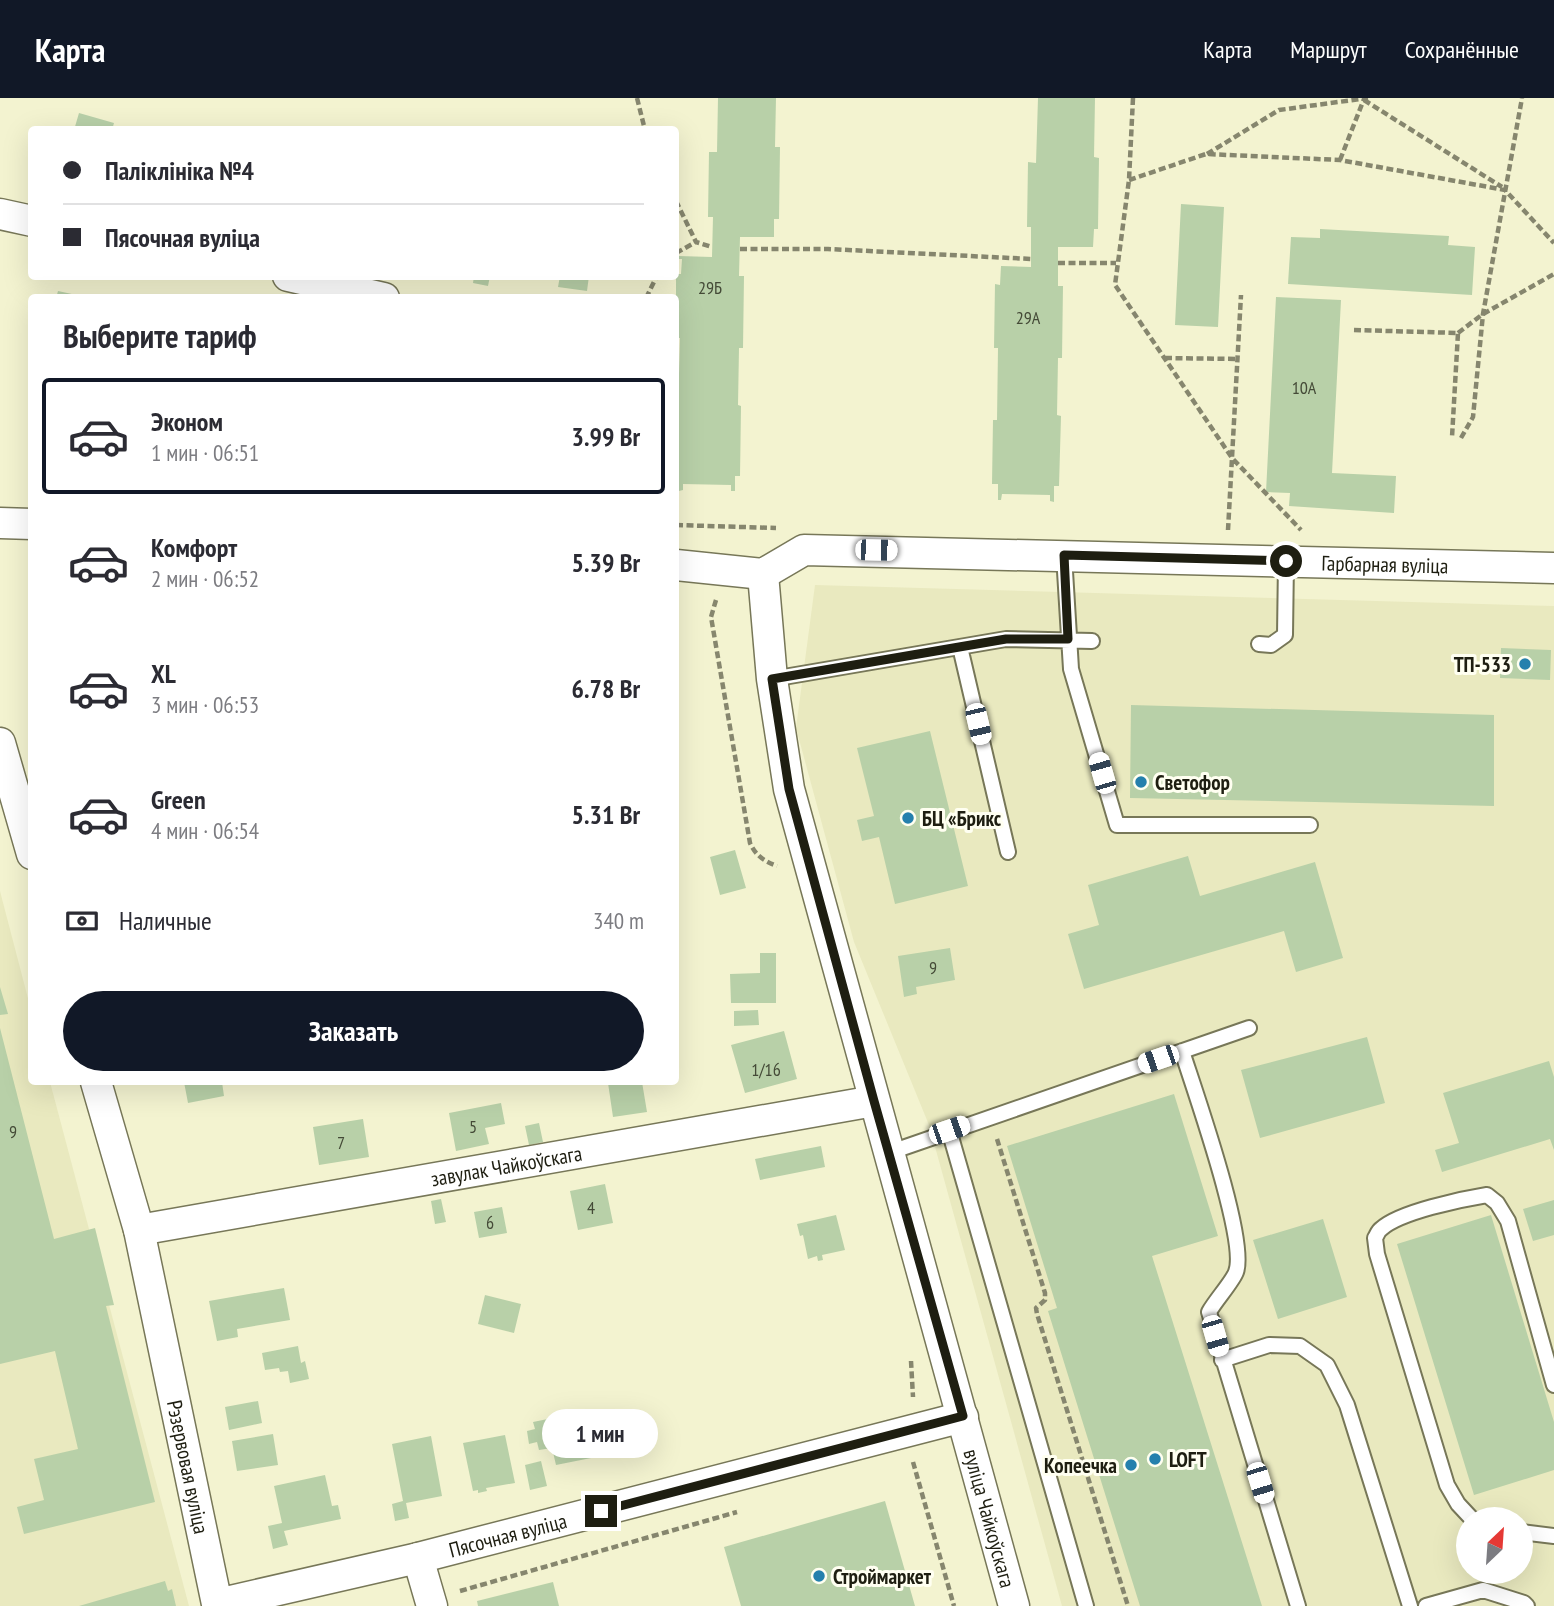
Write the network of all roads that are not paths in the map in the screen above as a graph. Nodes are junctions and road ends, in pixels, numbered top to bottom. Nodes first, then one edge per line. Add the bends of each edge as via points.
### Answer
1 (0, 214) edge
2 (28, 219) edge
3 (305, 280) edge
4 (367, 294) edge
5 (0, 523) edge
6 (28, 524) edge
7 (1064, 555) junction
8 (1286, 561) junction
9 (679, 565) edge
10 (1554, 568) edge
11 (763, 574) junction
12 (1068, 639) junction
13 (1092, 640) dead end
14 (1259, 644) dead end
15 (960, 647) junction
16 (772, 679) junction
17 (0, 743) edge
18 (1310, 825) dead end
19 (28, 840) edge
20 (1008, 852) dead end
21 (1249, 1028) dead end
22 (1182, 1051) junction
23 (97, 1085) edge
24 (874, 1101) junction
25 (949, 1130) junction
26 (888, 1153) junction
27 (139, 1230) junction
28 (1222, 1360) junction
29 (1554, 1385) edge
30 (963, 1416) junction
31 (1461, 1507) edge
32 (1533, 1533) edge
33 (1554, 1536) edge
34 (418, 1558) junction
35 (431, 1603) edge
36 (1014, 1606) edge
37 (1086, 1606) edge
38 (1298, 1606) edge
39 (1409, 1606) edge
40 (1426, 1606) edge
41 (1527, 1606) edge

1 - 2 street
3 - 4 street
5 - 6 street
7 - 8 street, Гарбарная вуліца
7 - 11 street, Гарбарная вуліца via 804,550
7 - 12 lane
8 - 10 street, Гарбарная вуліца
8 - 14 lane via 1285,635 1271,645
9 - 11 street
11 - 16 street, вуліца Чайкоўскага
12 - 13 lane
12 - 15 lane via 1006,639
12 - 18 lane via 1071,669 1117,825
15 - 16 lane
15 - 20 lane
16 - 24 street, вуліца Чайкоўскага via 789,789
17 - 19 street
21 - 22 lane
22 - 25 lane
22 - 28 lane via 1238,1248 1236,1272 1209,1312
23 - 27 street, Рэзервовая вуліца
24 - 26 street, вуліца Чайкоўскага
24 - 27 street, завулак Чайкоўскага
25 - 26 lane
25 - 37 lane
26 - 30 street, вуліца Чайкоўскага
27 - 34 street, Рэзервовая вуліца via 217,1604
28 - 38 lane
28 - 39 lane via 1269,1345 1300,1346 1327,1365 1347,1405
29 - 31 lane via 1508,1221 1497,1203 1487,1195 1464,1199 1403,1216 1381,1228 1375,1238 1377,1254 1447,1485
30 - 34 street, Пясочная вуліца
30 - 36 street, вуліца Чайкоўскага
32 - 33 lane
34 - 35 street
40 - 41 lane via 1483,1590

